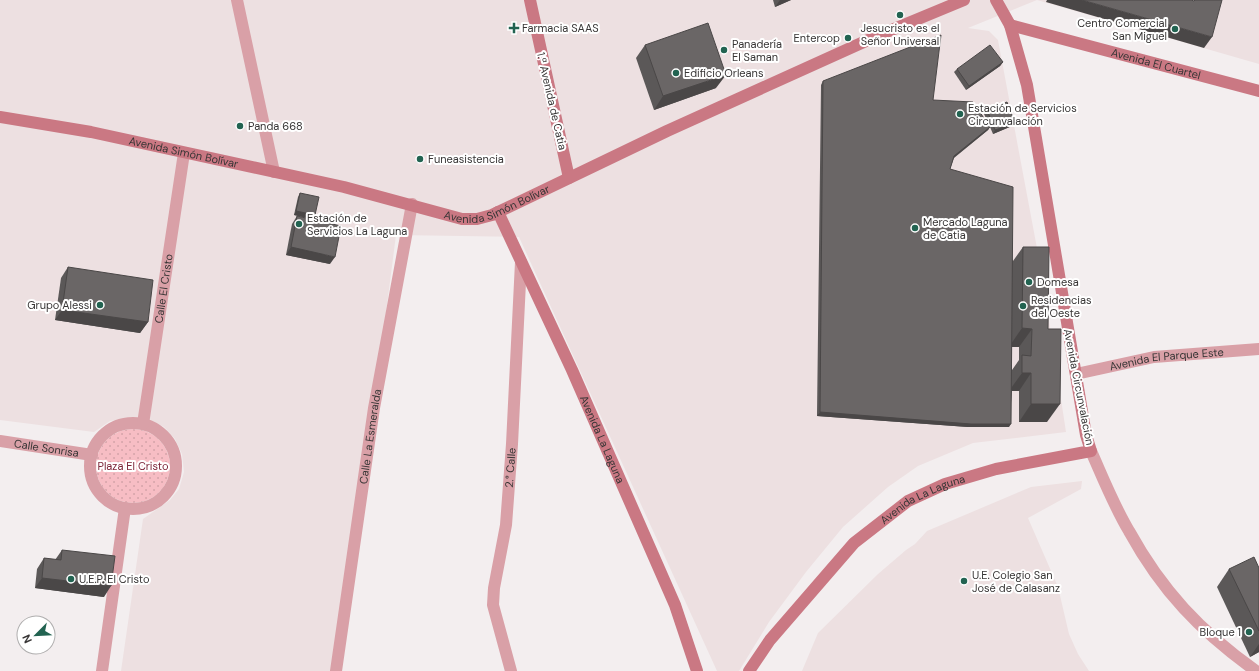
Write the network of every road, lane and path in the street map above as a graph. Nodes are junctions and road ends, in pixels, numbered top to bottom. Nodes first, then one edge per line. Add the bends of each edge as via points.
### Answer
1 (237, 0) edge
2 (530, 0) edge
3 (964, 0) edge
4 (996, 0) edge
5 (1010, 24) junction
6 (1259, 91) edge
7 (0, 118) edge
8 (184, 153) junction
9 (274, 172) junction
10 (569, 178) junction
11 (412, 204) junction
12 (498, 212) junction
13 (521, 262) junction
14 (1259, 349) edge
15 (1076, 374) junction
16 (143, 424) junction
17 (0, 441) edge
18 (1091, 451) junction
19 (92, 455) junction
20 (125, 508) junction
21 (102, 671) edge
22 (336, 671) edge
23 (511, 671) edge
24 (697, 671) edge
25 (749, 671) edge
26 (1256, 671) edge

1 - 9 street
2 - 10 street, 1.ª Avenida de Catia
3 - 10 street, Avenida Simón Bolívar via 877,36
4 - 5 street
5 - 6 street, Avenida El Cuartel
5 - 15 street, Avenida Circunvalación via 1027,85
7 - 8 street, Avenida Simón Bolívar via 92,132
8 - 9 street, Avenida Simón Bolívar
8 - 16 street, Calle El Cristo
9 - 11 street, Avenida Simón Bolívar
10 - 12 street, Avenida Simón Bolívar
11 - 12 street, Avenida Simón Bolívar via 462,219 477,219
11 - 22 street, Calle La Esmeralda via 374,408
12 - 13 street, Avenida La Laguna
13 - 23 street, 2.° Calle via 507,517 493,605
13 - 24 street, Avenida La Laguna via 572,370 675,605
14 - 15 street, Avenida El Parque Este via 1154,357
15 - 18 street, Avenida Circunvalación
16 - 19 street via 128,423 117,426 100,439
16 - 20 street via 160,432 168,440 175,456 176,473 167,493 159,501 138,509
17 - 19 street, Calle Sonrisa
18 - 25 street, Avenida La Laguna via 996,469 946,484 908,501 854,543 770,640
18 - 26 street, Avenida Circunvalación via 1128,530 1166,589 1223,647
19 - 20 street via 90,471 99,492 116,506
20 - 21 street

